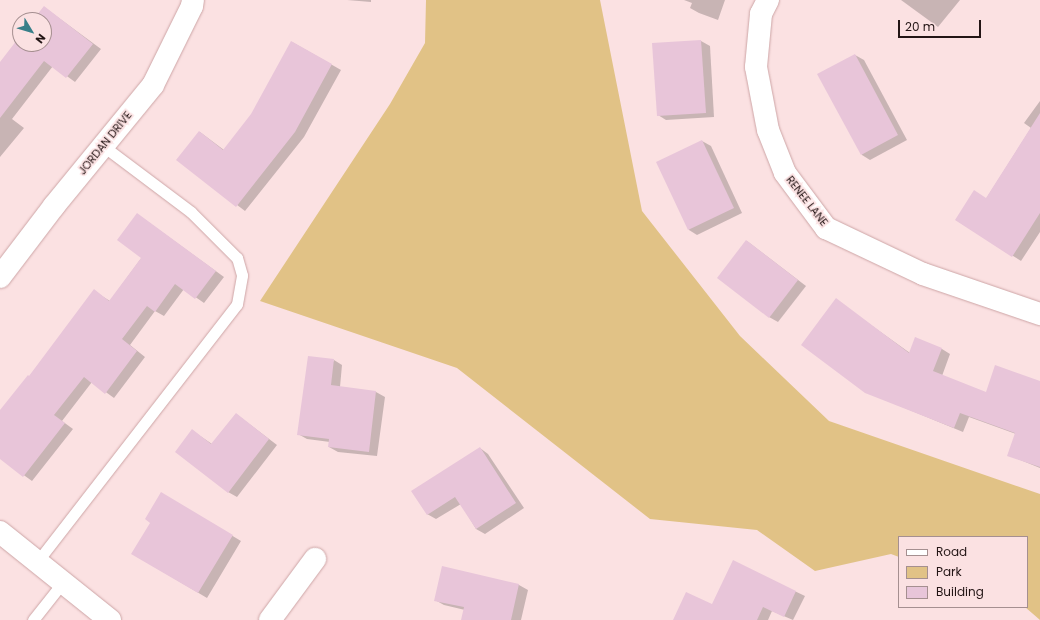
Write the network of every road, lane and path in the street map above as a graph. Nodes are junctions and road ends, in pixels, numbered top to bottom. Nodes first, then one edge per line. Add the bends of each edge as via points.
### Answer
1 (193, 0) edge
2 (768, 0) edge
3 (103, 146) junction
4 (0, 277) edge
5 (1040, 314) edge
6 (0, 532) edge
7 (315, 559) dead end
8 (37, 562) junction
9 (63, 582) junction
10 (34, 620) edge
11 (110, 620) edge
12 (270, 620) edge

1 - 3 street, JORDAN DRIVE via 153,85
2 - 5 street, RENEE LANE via 761,14 756,67 768,130 785,173 826,228 923,274
3 - 4 street, JORDAN DRIVE
3 - 8 lane via 191,212 237,258 242,275 237,304
6 - 8 street
7 - 12 street
8 - 9 street
9 - 10 lane
9 - 11 street

